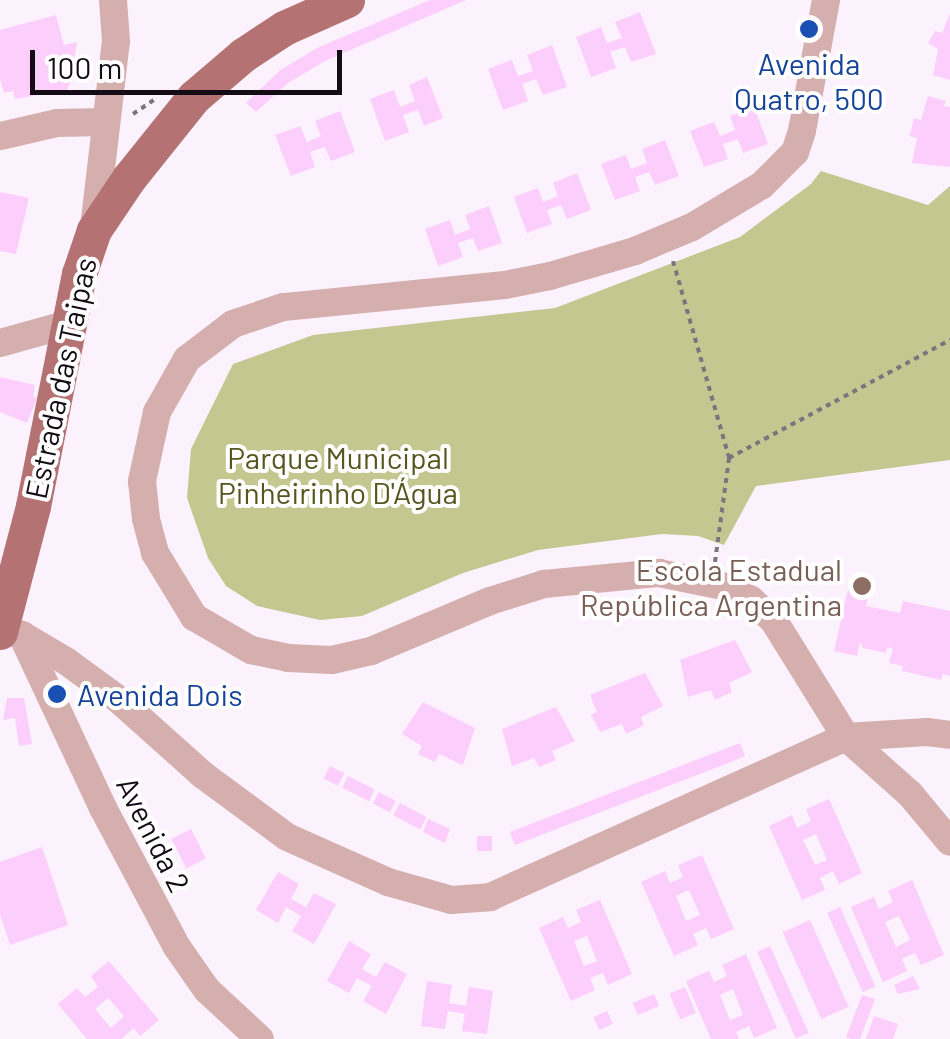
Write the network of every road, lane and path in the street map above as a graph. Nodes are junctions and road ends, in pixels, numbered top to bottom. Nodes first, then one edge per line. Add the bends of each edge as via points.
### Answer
1 (113, 0) edge
2 (347, 0) edge
3 (826, 0) edge
4 (106, 122) junction
5 (0, 136) edge
6 (94, 230) junction
7 (666, 238) junction
8 (68, 324) junction
9 (950, 340) edge
10 (0, 342) edge
11 (730, 458) junction
12 (712, 582) junction
13 (8, 632) edge
14 (950, 735) edge
15 (846, 737) junction
16 (950, 842) edge
17 (260, 1039) edge

1 - 4 street via 116,41
2 - 6 main road, Estrada das Taipas via 284,28 194,97
3 - 7 street via 795,152 762,186
4 - 5 street via 57,123
4 - 6 street
6 - 8 main road, Estrada das Taipas
7 - 11 path
7 - 12 street via 505,285 284,307 232,324 187,358 157,412 142,482 146,518 155,552 194,617 251,650 288,658 332,660 370,652 544,584 659,573
8 - 10 street
8 - 13 main road, Estrada das Taipas
9 - 11 path
11 - 12 path
12 - 15 street via 751,600 774,620
13 - 15 street via 118,699 287,838 388,882 451,900 490,898
13 - 17 street, Avenida 2 via 176,947 207,990
14 - 15 street
15 - 16 street via 910,794

